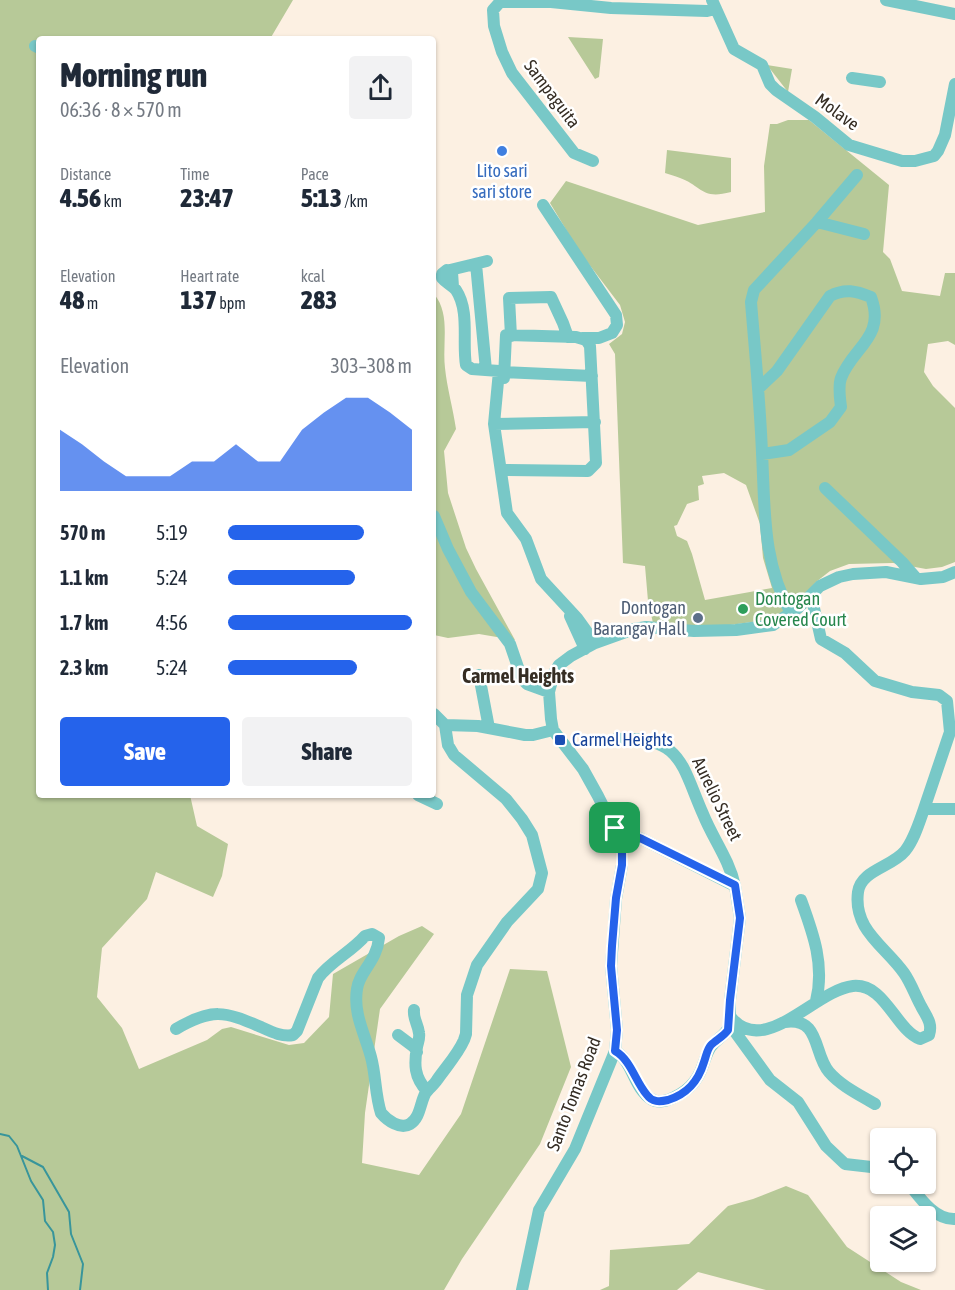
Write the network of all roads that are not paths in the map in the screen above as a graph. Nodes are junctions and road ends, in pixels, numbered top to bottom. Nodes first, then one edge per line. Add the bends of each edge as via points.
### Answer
1 (886, 0) edge
2 (713, 5) edge
3 (955, 14) edge
4 (852, 78) dead end
5 (880, 82) dead end
6 (955, 84) edge
7 (953, 95) edge
8 (593, 161) dead end
9 (857, 175) dead end
10 (543, 205) dead end
11 (817, 222) junction
12 (864, 234) dead end
13 (511, 336) junction
14 (568, 337) junction
15 (582, 338) junction
16 (486, 370) junction
17 (504, 372) junction
18 (592, 376) junction
19 (758, 389) junction
20 (595, 422) junction
21 (496, 424) junction
22 (762, 454) junction
23 (501, 470) junction
24 (825, 488) dead end
25 (436, 521) edge
26 (955, 572) edge
27 (916, 578) junction
28 (811, 595) junction
29 (791, 613) junction
30 (590, 646) junction
31 (479, 675) dead end
32 (549, 692) junction
33 (436, 716) edge
34 (445, 725) junction
35 (489, 728) junction
36 (553, 730) junction
37 (952, 734) edge
38 (616, 739) dead end
39 (424, 798) edge
40 (436, 804) dead end
41 (924, 809) junction
42 (955, 809) edge
43 (615, 828) junction
44 (735, 885) junction
45 (801, 900) dead end
46 (816, 1001) junction
47 (414, 1010) dead end
48 (730, 1020) junction
49 (784, 1023) junction
50 (176, 1029) dead end
51 (398, 1035) dead end
52 (615, 1051) junction
53 (417, 1053) junction
54 (427, 1091) junction
55 (875, 1104) dead end
56 (870, 1167) edge
57 (918, 1194) edge
58 (955, 1219) edge
59 (522, 1290) edge

1 - 3 street
2 - 7 street, Molave via 736,51 762,65 776,90 849,145 902,161 934,156 945,135
2 - 8 street, Sampaguita via 707,11 551,2 496,5 494,26 512,74 574,153
4 - 5 street
6 - 7 street, Molave
9 - 11 street
10 - 15 street via 616,315 617,325 612,333
11 - 12 street
11 - 19 street via 754,290 751,302
13 - 14 street
13 - 14 street via 509,298 551,297
13 - 17 street via 506,335
14 - 15 street
15 - 18 street via 590,346
16 - 16 street via 482,262 441,276 458,294 465,365
16 - 21 street via 499,371
17 - 18 street
17 - 21 street
18 - 20 street
19 - 22 street
19 - 22 street via 777,371 830,296 839,291 856,291 871,297 876,310 874,326 840,380 841,407 830,422 789,450
20 - 21 street
20 - 23 street via 596,464 591,470
21 - 23 street
22 - 29 street via 771,566
23 - 30 street via 507,513 526,539 541,579 566,606
24 - 27 street
25 - 32 street via 471,592 510,644 522,679
26 - 27 street via 933,579
27 - 28 street via 886,572 853,574 829,581
28 - 29 street
28 - 37 street via 821,639 845,653 875,681 942,696 948,704
29 - 30 street via 773,625 751,629 646,627
30 - 32 street via 559,665
31 - 35 street
32 - 36 street
33 - 34 street
34 - 35 street
34 - 54 street via 454,755 506,799 522,819 532,836 542,873 538,890 507,922 477,966 467,995 466,1034 461,1047
35 - 36 street via 525,735
36 - 43 street, Santo Tomas Road via 583,769
37 - 41 street
38 - 44 street, Aurelio Street via 652,740 674,753 685,768
39 - 40 street
41 - 42 street
41 - 46 street via 903,854 861,883 858,905 866,931 911,985 930,1022 930,1035 920,1039 912,1036 881,999 865,988 851,986
43 - 44 street
43 - 52 street, Santo Tomas Road via 622,853 611,966
44 - 48 street, Aurelio Street via 740,918
45 - 46 street via 820,970
46 - 49 street
47 - 53 street via 419,1032
48 - 49 street via 753,1031
48 - 52 street via 727,1033 711,1045 695,1084 664,1101 649,1098 621,1054
48 - 56 street via 758,1066 798,1102 826,1146 845,1164
49 - 55 street via 793,1021 807,1027 831,1074
50 - 54 street via 213,1013 278,1034 293,1035 322,972 372,934 379,938 378,947 359,981 356,1001 381,1113 392,1123 408,1125 417,1117
51 - 53 street
52 - 59 street, Santo Tomas Road via 575,1149 539,1210
53 - 54 street via 416,1072
57 - 58 street via 942,1218

